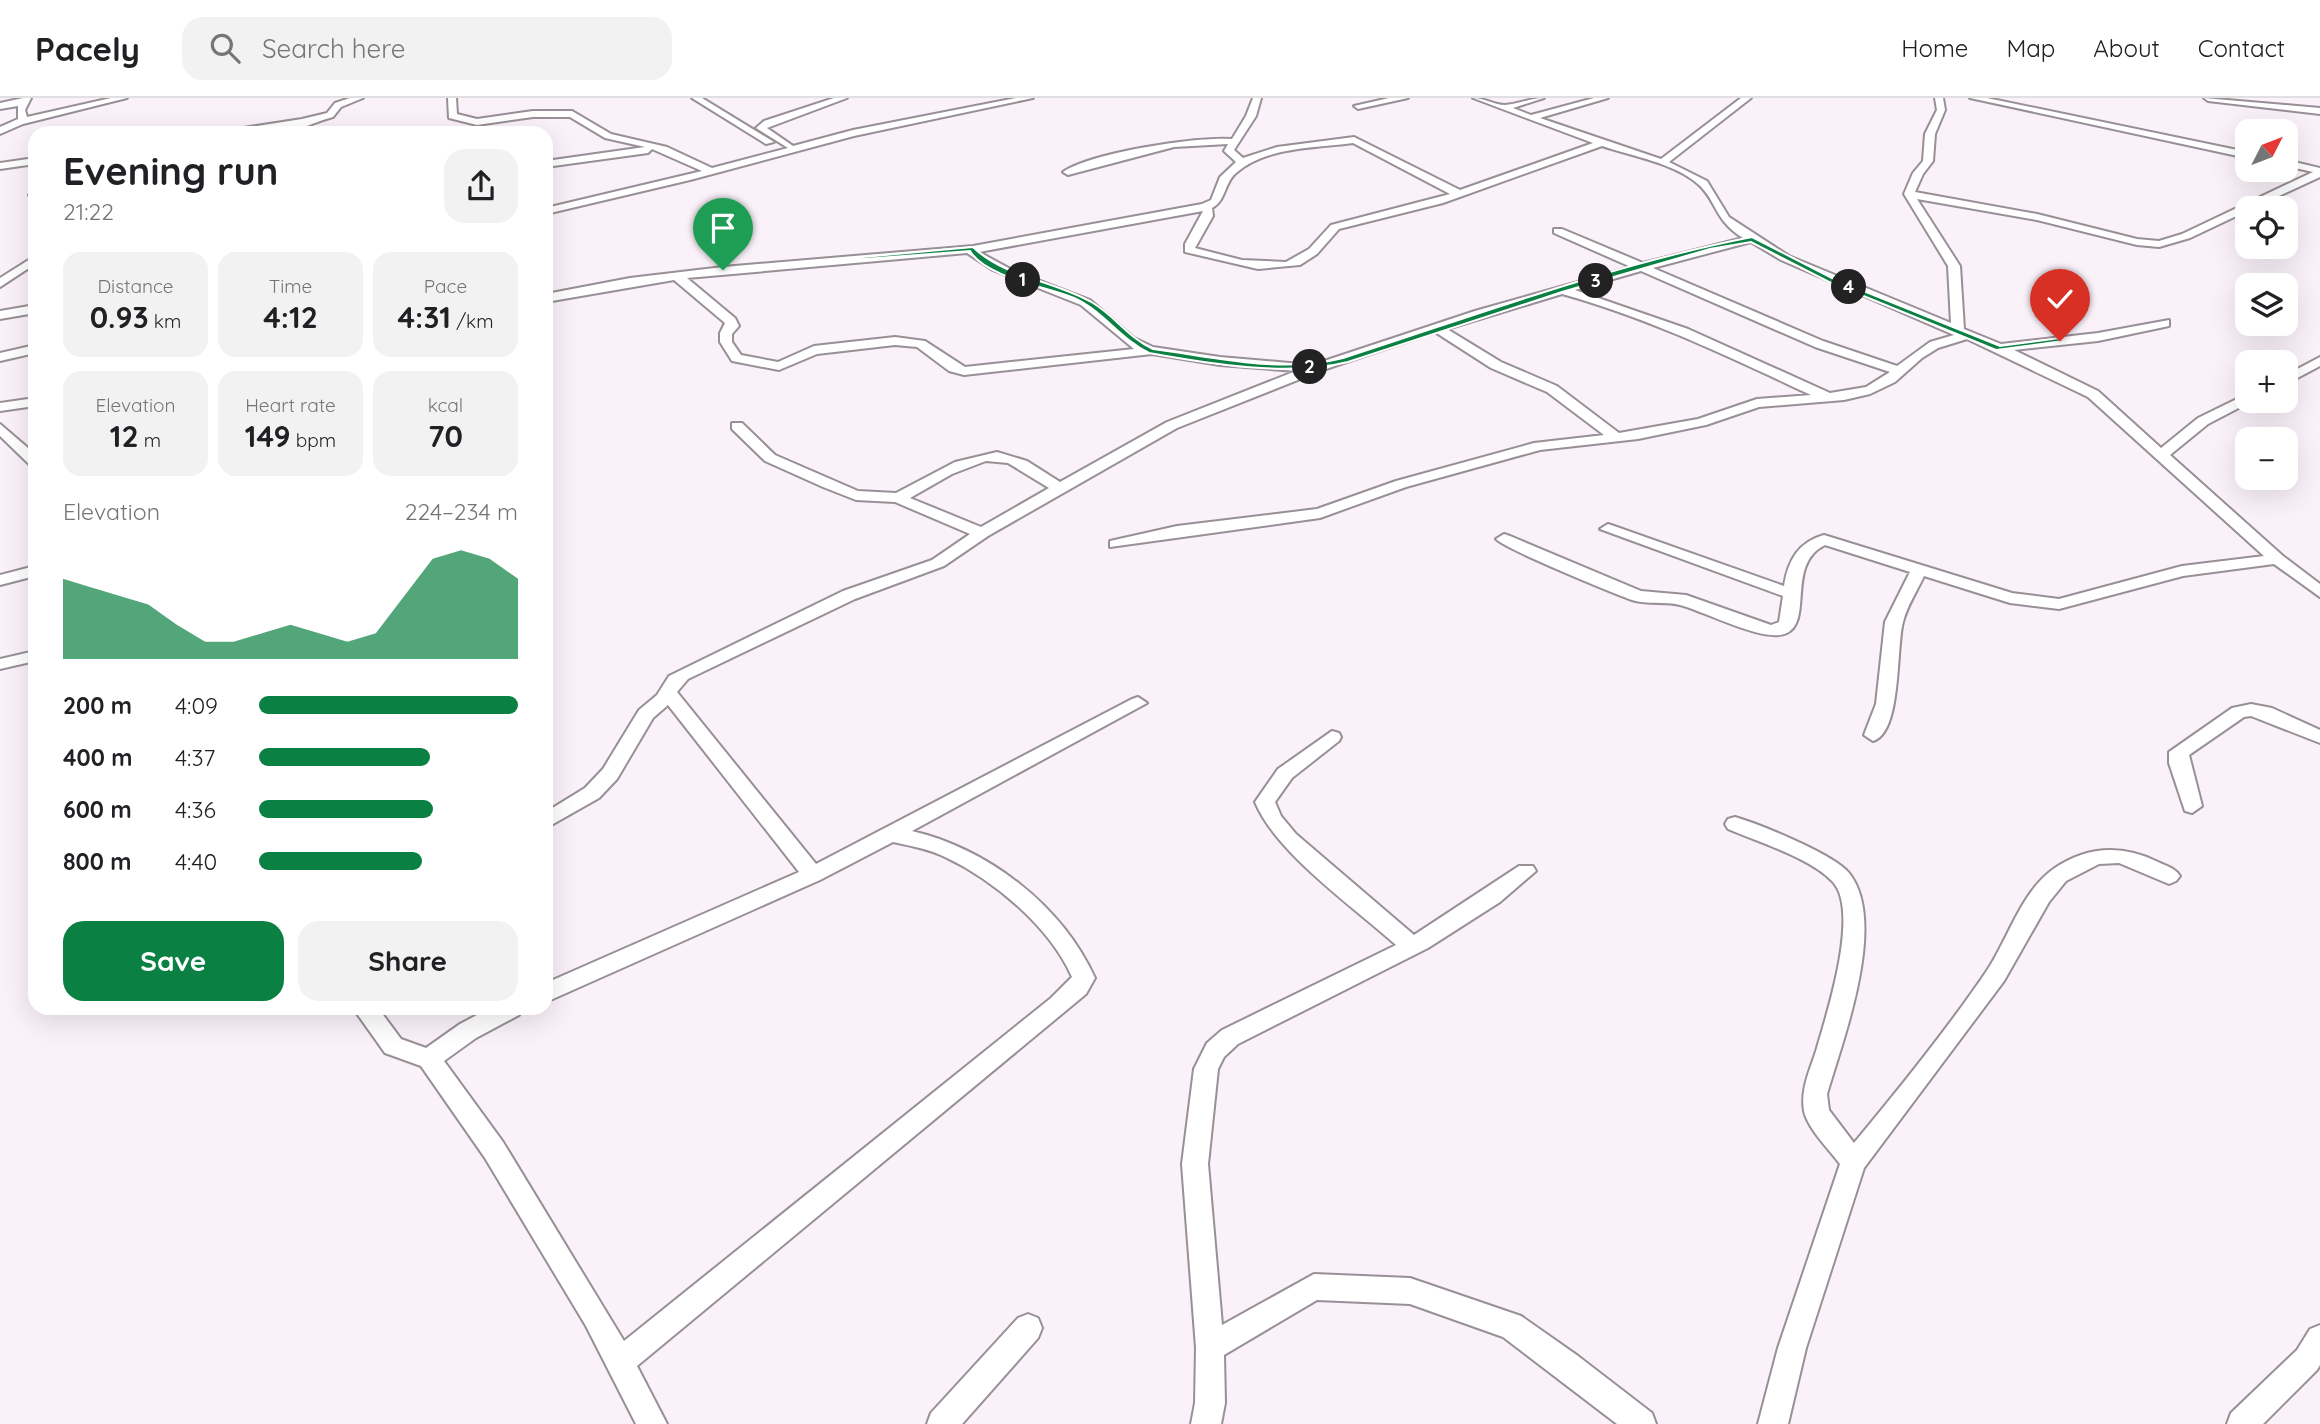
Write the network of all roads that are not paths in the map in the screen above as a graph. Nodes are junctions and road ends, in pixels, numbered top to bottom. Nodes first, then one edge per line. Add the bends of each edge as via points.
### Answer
1 (123, 98) edge
2 (359, 98) edge
3 (452, 98) edge
4 (695, 98) edge
5 (843, 98) edge
6 (1029, 98) edge
7 (1257, 98) edge
8 (1404, 98) edge
9 (1477, 98) edge
10 (1540, 98) edge
11 (1604, 98) edge
12 (1746, 98) edge
13 (1939, 98) edge
14 (1974, 98) edge
15 (2208, 98) edge
16 (26, 100) edge
17 (561, 105) dead end
18 (0, 106) edge
19 (1358, 106) dead end
20 (1504, 108) junction
21 (2320, 111) edge
22 (572, 114) junction
23 (1531, 118) junction
24 (22, 121) junction
25 (302, 122) junction
26 (271, 126) edge
27 (296, 126) edge
28 (0, 131) edge
29 (1233, 142) junction
30 (1605, 142) junction
31 (789, 145) junction
32 (801, 147) junction
33 (660, 148) junction
34 (2235, 152) edge
35 (28, 162) edge
36 (1241, 162) junction
37 (1663, 162) junction
38 (553, 163) edge
39 (0, 166) edge
40 (2298, 167) edge
41 (709, 170) junction
42 (1068, 172) dead end
43 (2319, 173) edge
44 (1459, 194) junction
45 (1909, 194) junction
46 (1205, 207) junction
47 (553, 209) edge
48 (1558, 231) dead end
49 (1752, 239) junction
50 (973, 249) junction
51 (28, 264) edge
52 (1645, 267) junction
53 (677, 276) junction
54 (0, 283) edge
55 (1560, 290) junction
56 (553, 297) edge
57 (28, 310) edge
58 (0, 315) edge
59 (2165, 323) dead end
60 (1440, 330) junction
61 (1963, 333) junction
62 (1999, 348) junction
63 (28, 351) edge
64 (1152, 351) junction
65 (0, 357) edge
66 (2320, 360) edge
67 (1318, 367) junction
68 (1899, 371) junction
69 (2298, 373) edge
70 (1828, 397) junction
71 (28, 403) edge
72 (2235, 404) edge
73 (0, 407) edge
74 (737, 426) dead end
75 (0, 428) edge
76 (1616, 438) junction
77 (2162, 454) junction
78 (28, 455) edge
79 (1059, 488) junction
80 (898, 498) junction
81 (1608, 529) dead end
82 (982, 533) junction
83 (1504, 539) dead end
84 (1116, 544) dead end
85 (2277, 559) junction
86 (1919, 569) junction
87 (28, 574) edge
88 (0, 580) edge
89 (2320, 592) edge
90 (1792, 594) junction
91 (28, 658) edge
92 (0, 664) edge
93 (668, 692) junction
94 (1138, 703) dead end
95 (1873, 735) dead end
96 (1332, 737) dead end
97 (2320, 737) edge
98 (2192, 806) dead end
99 (553, 817) edge
100 (1735, 824) dead end
101 (892, 834) junction
102 (1527, 871) dead end
103 (813, 874) junction
104 (2169, 876) dead end
105 (1411, 945) junction
106 (553, 990) edge
107 (370, 1015) edge
108 (498, 1015) edge
109 (429, 1059) junction
110 (1853, 1162) junction
111 (1028, 1328) dead end
112 (1210, 1348) junction
113 (2316, 1355) edge
114 (620, 1362) junction
115 (652, 1424) edge
116 (942, 1424) edge
117 (1206, 1424) edge
118 (1641, 1424) edge
119 (1773, 1424) edge
120 (2242, 1424) edge

1 - 24 street
2 - 25 street via 338,105 330,115
3 - 22 street via 452,116 466,122
4 - 31 street via 767,142
5 - 31 street via 761,128
6 - 32 street
7 - 29 street
8 - 19 street
9 - 20 street
10 - 20 street
11 - 23 street
12 - 37 street
13 - 45 street via 1941,110 1930,134 1928,161
14 - 34 street
15 - 21 street
16 - 18 street
16 - 24 street
17 - 22 street
20 - 23 street
22 - 33 street via 608,136
23 - 30 street
24 - 28 street
25 - 26 street
25 - 27 street
29 - 36 street via 1229,151
29 - 42 street via 1217,139
30 - 37 street
30 - 44 street
31 - 32 street
32 - 41 street
33 - 38 street
33 - 41 street
35 - 39 street
36 - 44 street via 1277,150 1354,140
36 - 46 street via 1225,177 1215,202
37 - 49 street via 1703,183 1725,219
40 - 43 street
41 - 47 street
43 - 45 street via 2186,236 2159,244
44 - 46 street via 1335,227 1323,245 1295,263 1269,265 1189,250 1192,235 1208,218
45 - 61 street via 1954,266 1954,298
46 - 50 street
48 - 52 street
49 - 52 street
49 - 61 street via 1823,277
50 - 53 street
50 - 64 street via 983,260 1015,277 1094,307 1132,342
51 - 54 street
52 - 55 street
52 - 68 street via 1819,344
53 - 56 street
53 - 64 street via 731,321 726,342 737,358 779,366 814,350 875,341 921,344 964,371
55 - 60 street
55 - 70 street via 1684,332
57 - 58 street
59 - 62 street via 2098,337
60 - 67 street
60 - 76 street via 1496,365 1552,389
61 - 62 street
61 - 68 street via 1934,345
62 - 77 street via 2093,394
63 - 65 street
64 - 67 street via 1261,366
66 - 69 street
67 - 79 street via 1172,425
68 - 70 street via 1870,390
70 - 76 street via 1757,403 1701,422
71 - 73 street
72 - 77 street via 2203,421
74 - 80 street via 782,464 856,495
75 - 78 street
76 - 84 street via 1539,446 1401,484 1320,513 1177,531
77 - 85 street
79 - 80 street via 996,455 968,463
79 - 82 street
80 - 82 street
81 - 90 street
82 - 93 street via 938,563 849,595 682,675
83 - 90 street via 1638,596 1694,603 1758,628 1787,624
85 - 86 street via 2182,571 2059,604 2010,597
85 - 89 street
86 - 90 street via 1825,540 1802,552
86 - 95 street via 1894,622 1885,704
87 - 88 street
91 - 92 street
93 - 99 street via 646,714 610,774 592,793
93 - 103 street
94 - 101 street
96 - 105 street via 1269,789 1265,802 1272,819 1289,838
97 - 98 street via 2264,712 2239,712 2179,752
100 - 110 street via 1827,867 1849,887 1853,899 1849,973 1815,1094 1817,1113
101 - 103 street
101 - 114 street via 951,850 980,865 1059,939 1084,978 1059,1005
102 - 105 street via 1480,906
103 - 106 street
104 - 110 street via 2119,856 2096,857 2059,876 2041,896 1996,975
105 - 112 street via 1339,986 1230,1037 1215,1050 1206,1069 1195,1164
107 - 109 street via 393,1046
108 - 109 street
109 - 114 street via 494,1150
110 - 119 street via 1792,1348
111 - 116 street
112 - 117 street
112 - 118 street via 1314,1287 1409,1290 1511,1326
113 - 120 street
114 - 115 street

